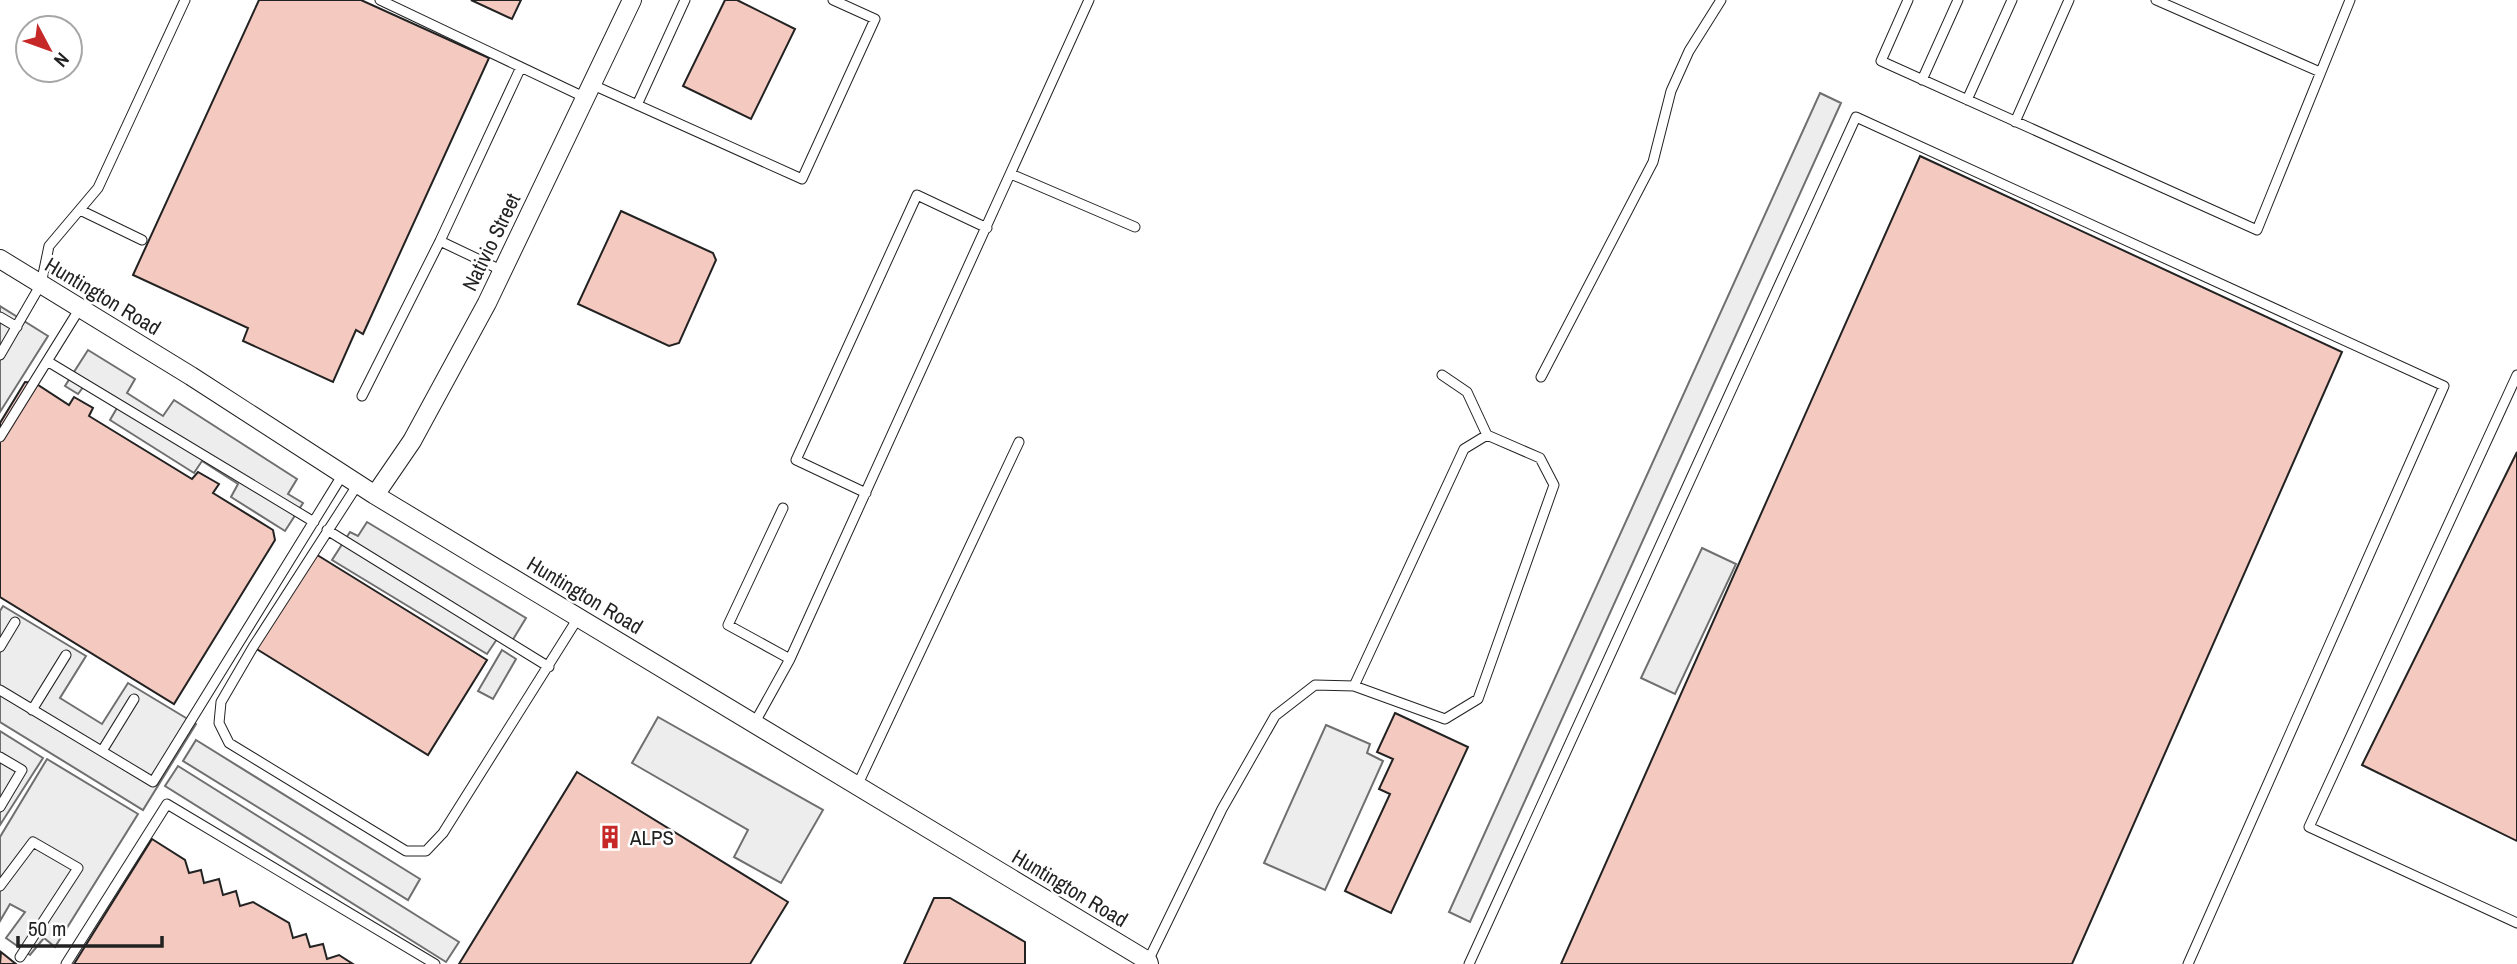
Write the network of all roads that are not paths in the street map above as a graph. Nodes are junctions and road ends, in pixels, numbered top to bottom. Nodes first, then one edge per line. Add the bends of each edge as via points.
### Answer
1 (185, 0) edge
2 (380, 0) edge
3 (632, 0) edge
4 (685, 0) edge
5 (834, 0) edge
6 (1089, 0) edge
7 (1721, 0) edge
8 (1908, 0) edge
9 (1958, 0) edge
10 (2012, 0) edge
11 (2069, 0) edge
12 (2156, 0) edge
13 (2350, 0) edge
14 (521, 67) junction
15 (2320, 72) junction
16 (1922, 80) junction
17 (589, 91) junction
18 (1967, 100) junction
19 (637, 105) junction
20 (2015, 122) junction
21 (1011, 174) junction
22 (80, 210) junction
23 (1135, 226) dead end
24 (987, 228) junction
25 (142, 240) dead end
26 (440, 241) junction
27 (0, 259) edge
28 (503, 271) junction
29 (41, 284) junction
30 (80, 308) junction
31 (0, 317) edge
32 (17, 327) junction
33 (0, 355) edge
34 (47, 361) junction
35 (1442, 375) dead end
36 (2517, 375) edge
37 (1541, 377) dead end
38 (362, 397) dead end
39 (1487, 435) junction
40 (0, 437) edge
41 (1018, 442) dead end
42 (350, 479) junction
43 (866, 493) junction
44 (374, 495) junction
45 (783, 508) dead end
46 (314, 522) junction
47 (327, 530) junction
48 (579, 618) junction
49 (15, 622) dead end
50 (0, 647) edge
51 (66, 655) dead end
52 (790, 659) junction
53 (549, 667) junction
54 (1354, 686) junction
55 (0, 690) edge
56 (134, 699) dead end
57 (32, 710) junction
58 (754, 723) junction
59 (102, 751) junction
60 (0, 757) edge
61 (857, 786) junction
62 (0, 807) edge
63 (0, 887) edge
64 (2517, 923) edge
65 (20, 957) dead end
66 (1149, 963) edge
67 (66, 964) edge
68 (436, 964) edge
69 (1469, 964) edge
70 (2188, 964) edge

1 - 22 lane via 98,188
2 - 14 lane
3 - 17 street, Nativio Street
4 - 19 lane
5 - 19 lane via 875,19 802,179
6 - 21 lane
7 - 37 lane via 1671,91 1653,162
8 - 16 lane via 1881,61
9 - 16 lane
10 - 18 lane
11 - 20 lane
12 - 15 lane
13 - 15 lane
14 - 17 lane
14 - 26 lane
15 - 20 lane via 2257,230
16 - 18 lane
17 - 19 lane
17 - 28 street, Nativio Street
18 - 20 lane
21 - 23 lane
21 - 24 lane
22 - 25 lane
22 - 29 lane via 49,246
24 - 43 lane
24 - 43 lane via 917,195 796,460
26 - 28 lane
26 - 38 lane
27 - 29 street, Huntington Road
28 - 44 street, Nativio Street via 412,441
29 - 30 street, Huntington Road
29 - 32 lane
30 - 34 lane
30 - 42 street, Huntington Road
31 - 32 lane
32 - 33 lane
34 - 40 lane
34 - 46 lane
35 - 39 lane via 1467,392
36 - 64 lane via 2309,827
39 - 54 lane via 1464,449
39 - 54 lane via 1540,458 1554,485 1478,699 1445,719
41 - 61 lane
42 - 44 street, Huntington Road
42 - 46 lane
42 - 47 lane
43 - 52 lane
44 - 48 street, Huntington Road
45 - 52 lane via 728,625
46 - 59 lane via 153,782
47 - 53 lane
47 - 53 lane via 221,702 219,723 229,743 406,851 426,851 443,833
48 - 53 lane
48 - 58 street, Huntington Road
49 - 50 lane
51 - 57 lane
52 - 58 lane
54 - 66 lane via 1315,685 1275,716 1222,809
55 - 57 lane
56 - 59 lane
57 - 59 lane
58 - 61 street, Huntington Road
60 - 62 lane via 22,770
61 - 66 street, Huntington Road
63 - 65 lane via 33,842 78,868
67 - 68 lane via 167,804
69 - 70 lane via 1856,117 2444,386

